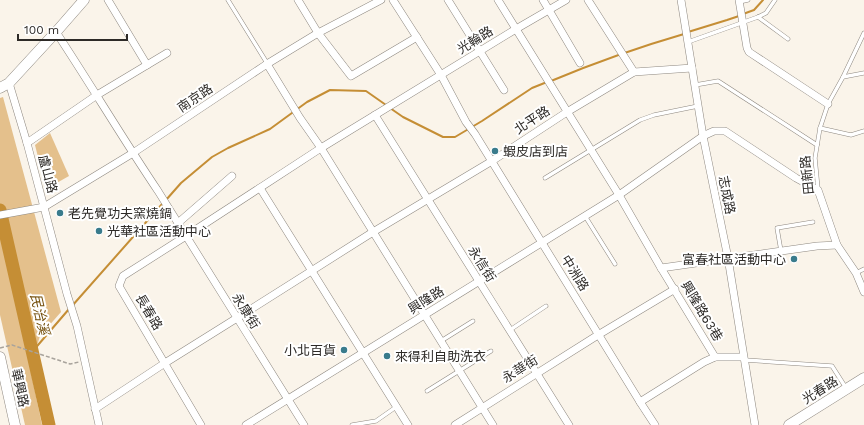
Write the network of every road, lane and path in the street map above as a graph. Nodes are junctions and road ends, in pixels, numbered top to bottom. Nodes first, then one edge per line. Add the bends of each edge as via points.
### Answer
1 (84, 0) edge
2 (108, 0) edge
3 (228, 0) edge
4 (381, 0) edge
5 (393, 0) edge
6 (448, 0) edge
7 (498, 0) edge
8 (543, 0) edge
9 (566, 0) edge
10 (588, 0) edge
11 (681, 0) edge
12 (748, 0) edge
13 (775, 0) edge
14 (300, 1) edge
15 (740, 4) edge
16 (549, 10) junction
17 (758, 17) junction
18 (743, 22) junction
19 (516, 29) junction
20 (56, 32) junction
21 (864, 33) edge
22 (318, 34) junction
23 (417, 37) junction
24 (687, 40) junction
25 (788, 40) dead end
26 (479, 52) junction
27 (167, 53) dead end
28 (580, 63) dead end
29 (267, 64) junction
30 (147, 65) junction
31 (692, 68) junction
32 (634, 72) junction
33 (864, 73) edge
34 (441, 75) junction
35 (843, 77) junction
36 (4, 85) edge
37 (695, 86) junction
38 (504, 90) dead end
39 (97, 95) junction
40 (828, 104) junction
41 (698, 106) junction
42 (567, 112) junction
43 (377, 114) junction
44 (820, 128) junction
45 (864, 131) edge
46 (703, 136) junction
47 (27, 143) junction
48 (817, 145) junction
49 (321, 148) junction
50 (591, 150) junction
51 (133, 154) junction
52 (492, 161) junction
53 (232, 176) dead end
54 (545, 178) dead end
55 (260, 188) junction
56 (818, 190) junction
57 (619, 195) junction
58 (428, 200) junction
59 (44, 207) junction
60 (0, 215) edge
61 (585, 216) junction
62 (813, 222) dead end
63 (178, 223) junction
64 (373, 232) junction
65 (186, 236) junction
66 (542, 242) junction
67 (837, 246) junction
68 (781, 251) junction
69 (728, 258) junction
70 (615, 264) dead end
71 (661, 268) junction
72 (864, 269) edge
73 (312, 271) junction
74 (856, 273) junction
75 (479, 281) junction
76 (675, 290) junction
77 (864, 292) edge
78 (546, 306) dead end
79 (425, 315) junction
80 (237, 318) junction
81 (473, 321) dead end
82 (510, 330) junction
83 (598, 335) junction
84 (441, 341) junction
85 (0, 348) edge
86 (491, 351) dead end
87 (364, 353) junction
88 (0, 357) edge
89 (715, 357) junction
90 (744, 358) junction
91 (84, 360) junction
92 (165, 363) junction
93 (460, 371) junction
94 (537, 373) junction
95 (864, 378) edge
96 (846, 389) junction
97 (427, 391) dead end
98 (287, 399) junction
99 (640, 402) junction
100 (397, 407) junction
101 (482, 407) junction
102 (95, 408) junction
103 (15, 425) edge
104 (99, 425) edge
105 (201, 425) edge
106 (246, 425) edge
107 (304, 425) edge
108 (352, 425) edge
109 (408, 425) edge
110 (455, 425) edge
111 (494, 425) edge
112 (569, 425) edge
113 (655, 425) edge
114 (755, 425) edge
115 (789, 425) edge

1 - 20 street
2 - 30 street
3 - 29 lane
4 - 22 street, 南京路
5 - 23 street
6 - 26 street
7 - 19 street, 興隆路63巷
8 - 16 street
9 - 16 street, 光輪路
10 - 32 street
11 - 24 street, 志成路
12 - 15 lane
13 - 17 lane via 766,13
14 - 22 street
15 - 18 street
16 - 19 street, 光輪路
16 - 28 street
17 - 18 lane
17 - 25 lane
18 - 24 lane
18 - 40 street via 749,52
19 - 26 street, 光輪路
19 - 42 street, 興隆路63巷
20 - 36 street
20 - 39 street
21 - 35 lane, 田新路
22 - 23 street via 351,76
22 - 29 street, 南京路
23 - 34 street
24 - 31 street, 志成路
26 - 34 street, 光輪路
26 - 38 street
27 - 30 street
29 - 49 street
29 - 51 street, 南京路
30 - 39 street
31 - 32 street, 北平路
31 - 37 street, 志成路
32 - 42 street, 北平路
33 - 35 lane
34 - 43 street, 光輪路
34 - 52 street, 中洲路 via 466,122
35 - 40 lane, 田新路
36 - 47 street, 盧山路
37 - 41 street, 志成路
37 - 48 lane via 718,80
39 - 47 street
39 - 51 street
40 - 44 lane, 田新路
41 - 46 street, 志成路
41 - 50 lane via 640,120
42 - 50 street, 興隆路63巷
42 - 52 street, 北平路
43 - 49 street
43 - 58 street, 永信街
44 - 45 lane via 851,135
44 - 48 lane, 田新路
46 - 56 street via 714,131 726,131
46 - 57 street, 興隆路
46 - 69 street, 志成路
47 - 59 street, 盧山路
48 - 56 lane, 田新路 via 815,158
49 - 55 street, 長春路
49 - 64 street
50 - 54 lane
50 - 57 street, 興隆路63巷
51 - 59 street, 南京路
51 - 63 street, 永康街
52 - 58 street, 北平路
52 - 66 street, 中洲路
53 - 63 street
55 - 65 street, 長春路
55 - 73 street
56 - 67 street, 田新路
57 - 61 street, 興隆路
57 - 71 street, 興隆路63巷
58 - 64 street, 北平路
58 - 75 street, 永信街
59 - 60 street, 南京路
59 - 91 street, 盧山路
61 - 66 street, 興隆路
61 - 70 lane
62 - 68 lane via 777,228
63 - 65 street, 永康街
64 - 73 street, 北平路
64 - 79 street
65 - 80 street, 永康街
65 - 92 street, 長春路 via 122,276 119,286
66 - 75 street, 興隆路
66 - 83 street, 中洲路
67 - 68 street
67 - 74 street, 田新路
68 - 69 street
69 - 71 street
69 - 90 street, 志成路
71 - 76 street, 興隆路63巷
72 - 74 lane
73 - 80 street, 北平路
73 - 87 street
74 - 77 street, 田新路
75 - 79 street, 興隆路
75 - 82 street, 永信街
76 - 83 street, 永華街
76 - 89 street, 興隆路63巷
78 - 82 lane
79 - 84 street
79 - 87 street, 興隆路
80 - 92 street, 北平路
80 - 98 street, 永康街
81 - 84 lane
82 - 94 street, 永信街
83 - 94 street, 永華街
83 - 99 street, 中洲路
84 - 93 street
85 - 91 path via 12,345 70,364
86 - 93 lane
87 - 98 street, 興隆路
87 - 100 street
88 - 103 street, 華興路
89 - 90 street
89 - 99 street
90 - 96 lane via 832,366
90 - 114 street, 志成路
91 - 102 street
92 - 102 street, 北平路
92 - 105 street, 長春路
93 - 97 lane
93 - 101 street
94 - 101 street, 永華街
94 - 112 street, 永信街
95 - 96 street, 光春路
96 - 115 street, 光春路
98 - 106 street, 興隆路
98 - 107 street, 永康街
99 - 113 street, 中洲路
100 - 108 lane via 376,420
100 - 109 street
101 - 110 street, 永華街
101 - 111 street
102 - 104 street

